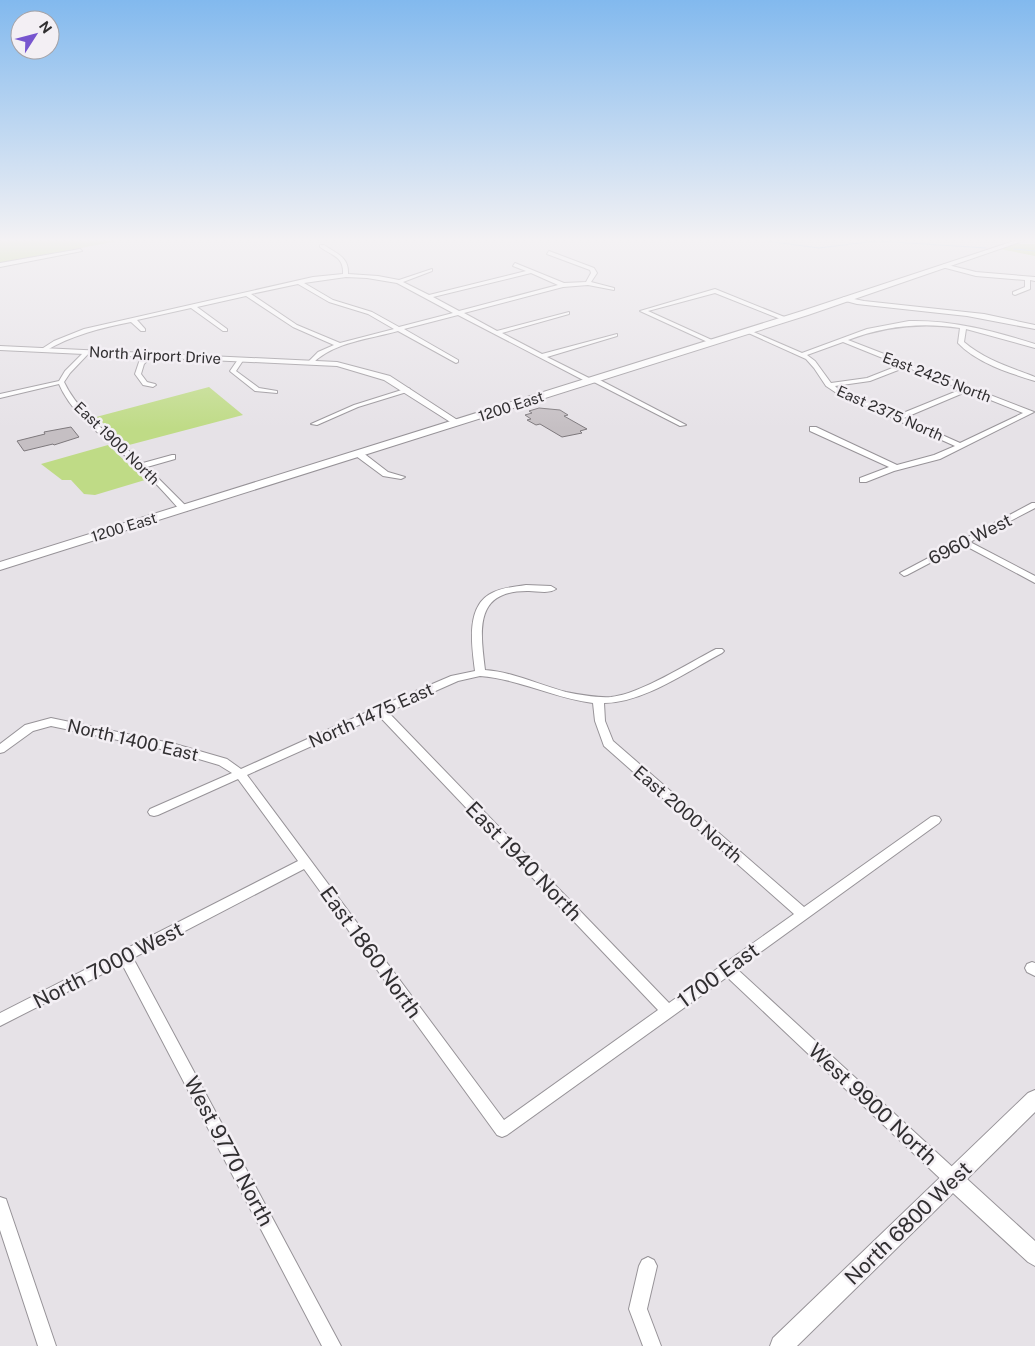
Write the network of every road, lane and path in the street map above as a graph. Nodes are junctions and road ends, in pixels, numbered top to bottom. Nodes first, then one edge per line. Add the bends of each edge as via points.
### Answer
1 (202, 304) edge
2 (262, 304) edge
3 (341, 304) edge
4 (441, 304) edge
5 (497, 304) edge
6 (669, 304) edge
7 (747, 304) edge
8 (830, 304) edge
9 (867, 304) edge
10 (192, 306) junction
11 (568, 313) dead end
12 (460, 314) junction
13 (785, 319) junction
14 (132, 320) junction
15 (963, 327) junction
16 (1035, 327) edge
17 (399, 329) junction
18 (143, 330) dead end
19 (226, 330) dead end
20 (747, 331) junction
21 (496, 333) junction
22 (615, 335) dead end
23 (845, 340) junction
24 (712, 342) junction
25 (339, 345) junction
26 (1035, 346) edge
27 (0, 348) edge
28 (42, 350) junction
29 (87, 352) junction
30 (150, 355) junction
31 (804, 355) junction
32 (542, 356) junction
33 (241, 359) junction
34 (456, 361) dead end
35 (311, 362) junction
36 (905, 365) junction
37 (1035, 379) edge
38 (592, 380) junction
39 (61, 382) junction
40 (153, 385) dead end
41 (828, 385) junction
42 (968, 389) junction
43 (408, 390) junction
44 (275, 392) dead end
45 (0, 396) edge
46 (1032, 412) edge
47 (898, 418) junction
48 (458, 423) junction
49 (315, 424) dead end
50 (682, 425) dead end
51 (813, 429) dead end
52 (961, 446) junction
53 (359, 454) junction
54 (172, 457) dead end
55 (142, 466) junction
56 (897, 468) junction
57 (401, 477) dead end
58 (863, 480) dead end
59 (1035, 505) edge
60 (184, 509) junction
61 (964, 542) junction
62 (0, 566) edge
63 (904, 573) dead end
64 (1035, 580) edge
65 (550, 589) dead end
66 (719, 651) dead end
67 (480, 673) junction
68 (598, 699) junction
69 (380, 710) junction
70 (0, 749) edge
71 (240, 773) junction
72 (154, 812) dead end
73 (935, 820) dead end
74 (306, 862) junction
75 (803, 914) junction
76 (125, 956) junction
77 (727, 968) junction
78 (668, 1011) junction
79 (0, 1020) edge
80 (1035, 1099) edge
81 (502, 1130) joint
82 (953, 1179) junction
83 (0, 1205) edge
84 (1035, 1255) edge
85 (648, 1266) dead end
86 (782, 1345) edge
87 (47, 1346) edge
88 (332, 1346) edge
89 (652, 1346) edge

1 - 10 street
2 - 25 street via 295,326
3 - 17 street via 364,310
4 - 12 street
5 - 12 street
6 - 24 street via 643,311
7 - 13 street
8 - 13 main road, 1200 East
9 - 16 street
10 - 14 street
10 - 19 street
11 - 21 street
12 - 17 street
12 - 21 street
13 - 20 main road, 1200 East
14 - 18 street
14 - 28 street via 86,330
15 - 23 street via 914,323 890,325
15 - 26 street
15 - 37 street via 961,343 968,350
17 - 25 street
17 - 34 street
20 - 24 main road, 1200 East
20 - 31 street, East 2375 North
21 - 32 street
22 - 32 street
23 - 31 street
23 - 36 street, East 2425 North
24 - 38 main road, 1200 East
25 - 35 street
27 - 28 street, North Airport Drive
28 - 29 street, North Airport Drive
29 - 30 street, North Airport Drive
29 - 39 street via 66,372
30 - 33 street, North Airport Drive
30 - 40 street via 138,374 145,384
31 - 41 street, East 2375 North via 816,365
32 - 38 street
33 - 35 street, North Airport Drive
33 - 44 street via 233,371 257,390
35 - 43 street, North Airport Drive via 373,373
36 - 41 street via 868,380
36 - 42 street, East 2425 North
38 - 48 main road, 1200 East
38 - 50 street
39 - 45 street
39 - 55 street, East 1900 North via 86,416
41 - 47 street, East 2375 North
42 - 46 street, East 2425 North
42 - 47 street
43 - 48 street, North Airport Drive
43 - 49 street via 356,406
46 - 52 street
47 - 52 street, East 2375 North
48 - 53 main road, 1200 East
51 - 56 street
52 - 56 street via 927,461
53 - 57 street via 386,474
53 - 60 main road, 1200 East
54 - 55 street
55 - 60 street, East 1900 North
56 - 58 street
59 - 61 street, 6960 West
60 - 62 main road, 1200 East
61 - 63 street, 6960 West
61 - 64 street
65 - 67 street via 508,588 481,607 477,617
66 - 68 street, North 1475 East via 634,694 612,700
67 - 68 street, North 1475 East via 515,679 580,698
67 - 69 street, North 1475 East via 455,678
68 - 75 street, East 2000 North via 600,721 608,743
69 - 71 street, North 1475 East
69 - 78 street, East 1940 North
70 - 71 street, North 1400 East via 29,728 51,722 174,748 223,762
71 - 72 street, North 1475 East
71 - 74 street, East 1860 North
73 - 75 street, 1700 East
74 - 76 street, North 7000 West
74 - 81 street, East 1860 North
75 - 77 street, 1700 East
76 - 79 street, North 7000 West
76 - 88 street, West 9770 North
77 - 78 street, 1700 East
77 - 82 street, West 9900 North
78 - 81 street, 1700 East
80 - 82 street, North 6800 West
82 - 84 street
82 - 86 street, North 6800 West
83 - 87 street
85 - 89 street via 638,1309

